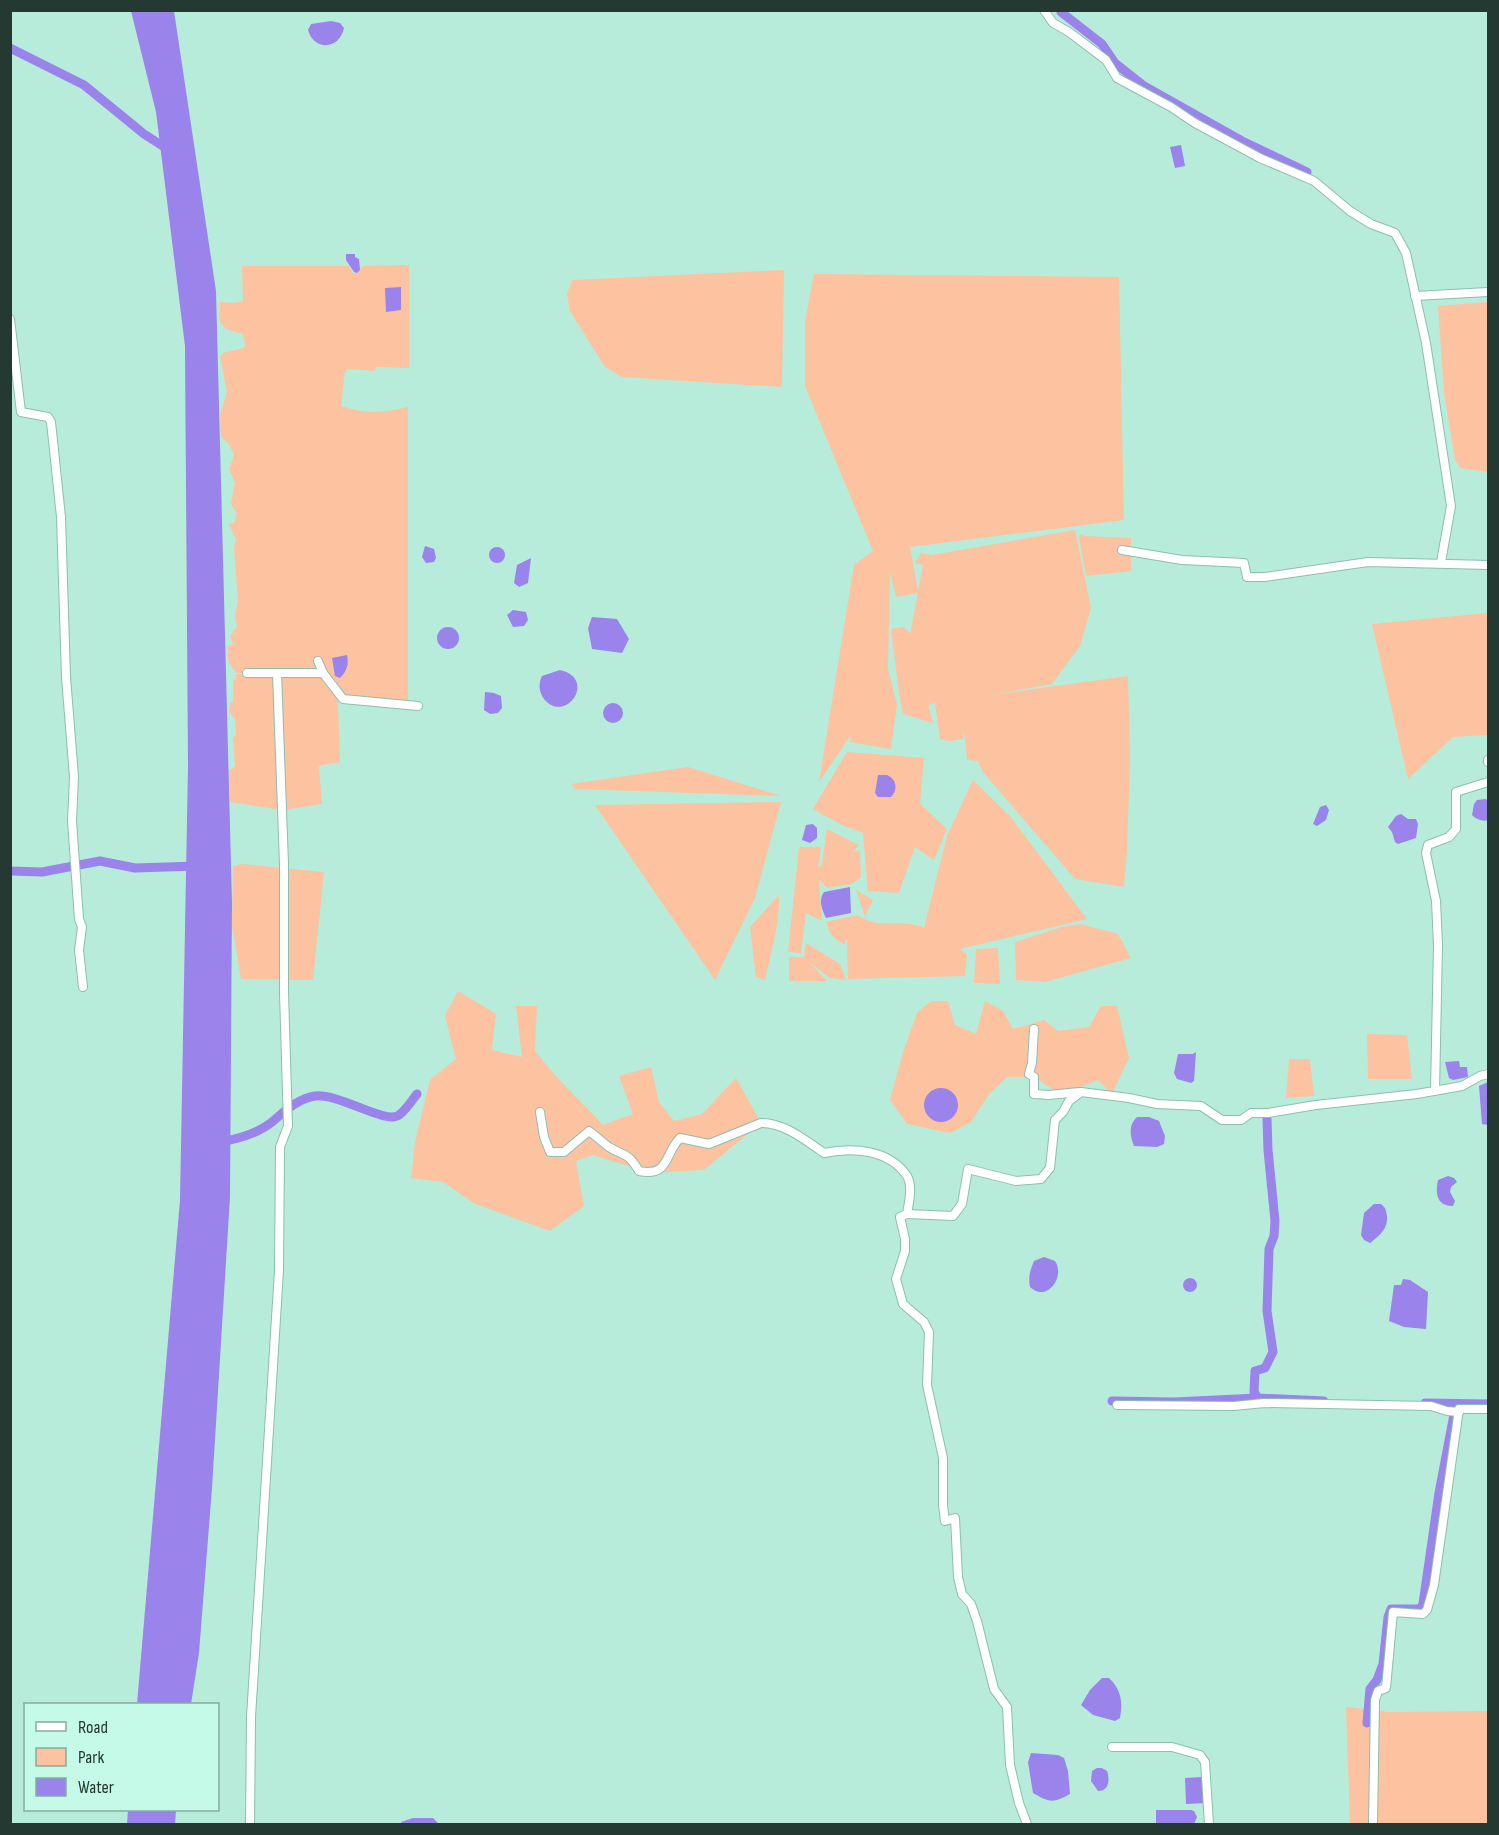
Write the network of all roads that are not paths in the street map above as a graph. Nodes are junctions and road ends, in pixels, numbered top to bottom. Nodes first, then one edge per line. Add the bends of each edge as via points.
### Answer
1 (1044, 10) edge
2 (1488, 292) edge
3 (1416, 296) junction
4 (10, 320) edge
5 (1122, 550) dead end
6 (1441, 562) junction
7 (1488, 565) edge
8 (318, 661) dead end
9 (247, 673) dead end
10 (277, 673) junction
11 (323, 673) junction
12 (418, 705) dead end
13 (1488, 783) edge
14 (83, 987) dead end
15 (1034, 1029) dead end
16 (1488, 1074) edge
17 (1435, 1091) junction
18 (1081, 1092) junction
19 (540, 1113) dead end
20 (907, 1214) junction
21 (1117, 1405) dead end
22 (1488, 1409) edge
23 (1459, 1412) junction
24 (1112, 1748) dead end
25 (250, 1824) edge
26 (1027, 1824) edge
27 (1209, 1824) edge
28 (1373, 1824) edge

1 - 3 street via 1053,23 1106,60 1117,78 1260,158 1314,181 1350,211 1395,232 1406,253
2 - 3 street
3 - 6 street via 1451,506
4 - 14 street via 21,412 48,417 53,436 61,517 74,777 72,821
5 - 6 street via 1182,560 1244,563 1247,577 1368,562
6 - 7 street
8 - 11 street
9 - 10 street
10 - 11 street
10 - 25 street via 285,864 288,1126 280,1147 279,1270 250,1716
11 - 12 street via 343,699
13 - 17 street via 1456,792 1456,829 1449,837 1428,845 1426,853 1436,901 1438,945
15 - 18 street via 1029,1074 1034,1077 1034,1094
16 - 17 street via 1462,1086
17 - 18 street via 1251,1113 1241,1120 1222,1120 1201,1106 1157,1104
18 - 20 street via 1055,1120 1050,1168 1041,1179 1016,1181 968,1169 962,1204 953,1216
19 - 20 street via 550,1152 564,1152 589,1131 632,1159 639,1171 650,1173 668,1161 680,1138 709,1144 761,1123 778,1125 824,1153 863,1150 894,1164 907,1177
20 - 26 street via 900,1217 905,1251 896,1279 898,1292 903,1304 924,1322 929,1332 927,1385 943,1458 945,1521 955,1518 962,1594 971,1604 977,1621 994,1689 1007,1707 1010,1765
21 - 23 street via 1431,1406
22 - 23 street
23 - 28 street via 1427,1610 1423,1614 1393,1612 1386,1688 1378,1691 1375,1700
24 - 27 street via 1172,1748 1200,1755 1205,1762

